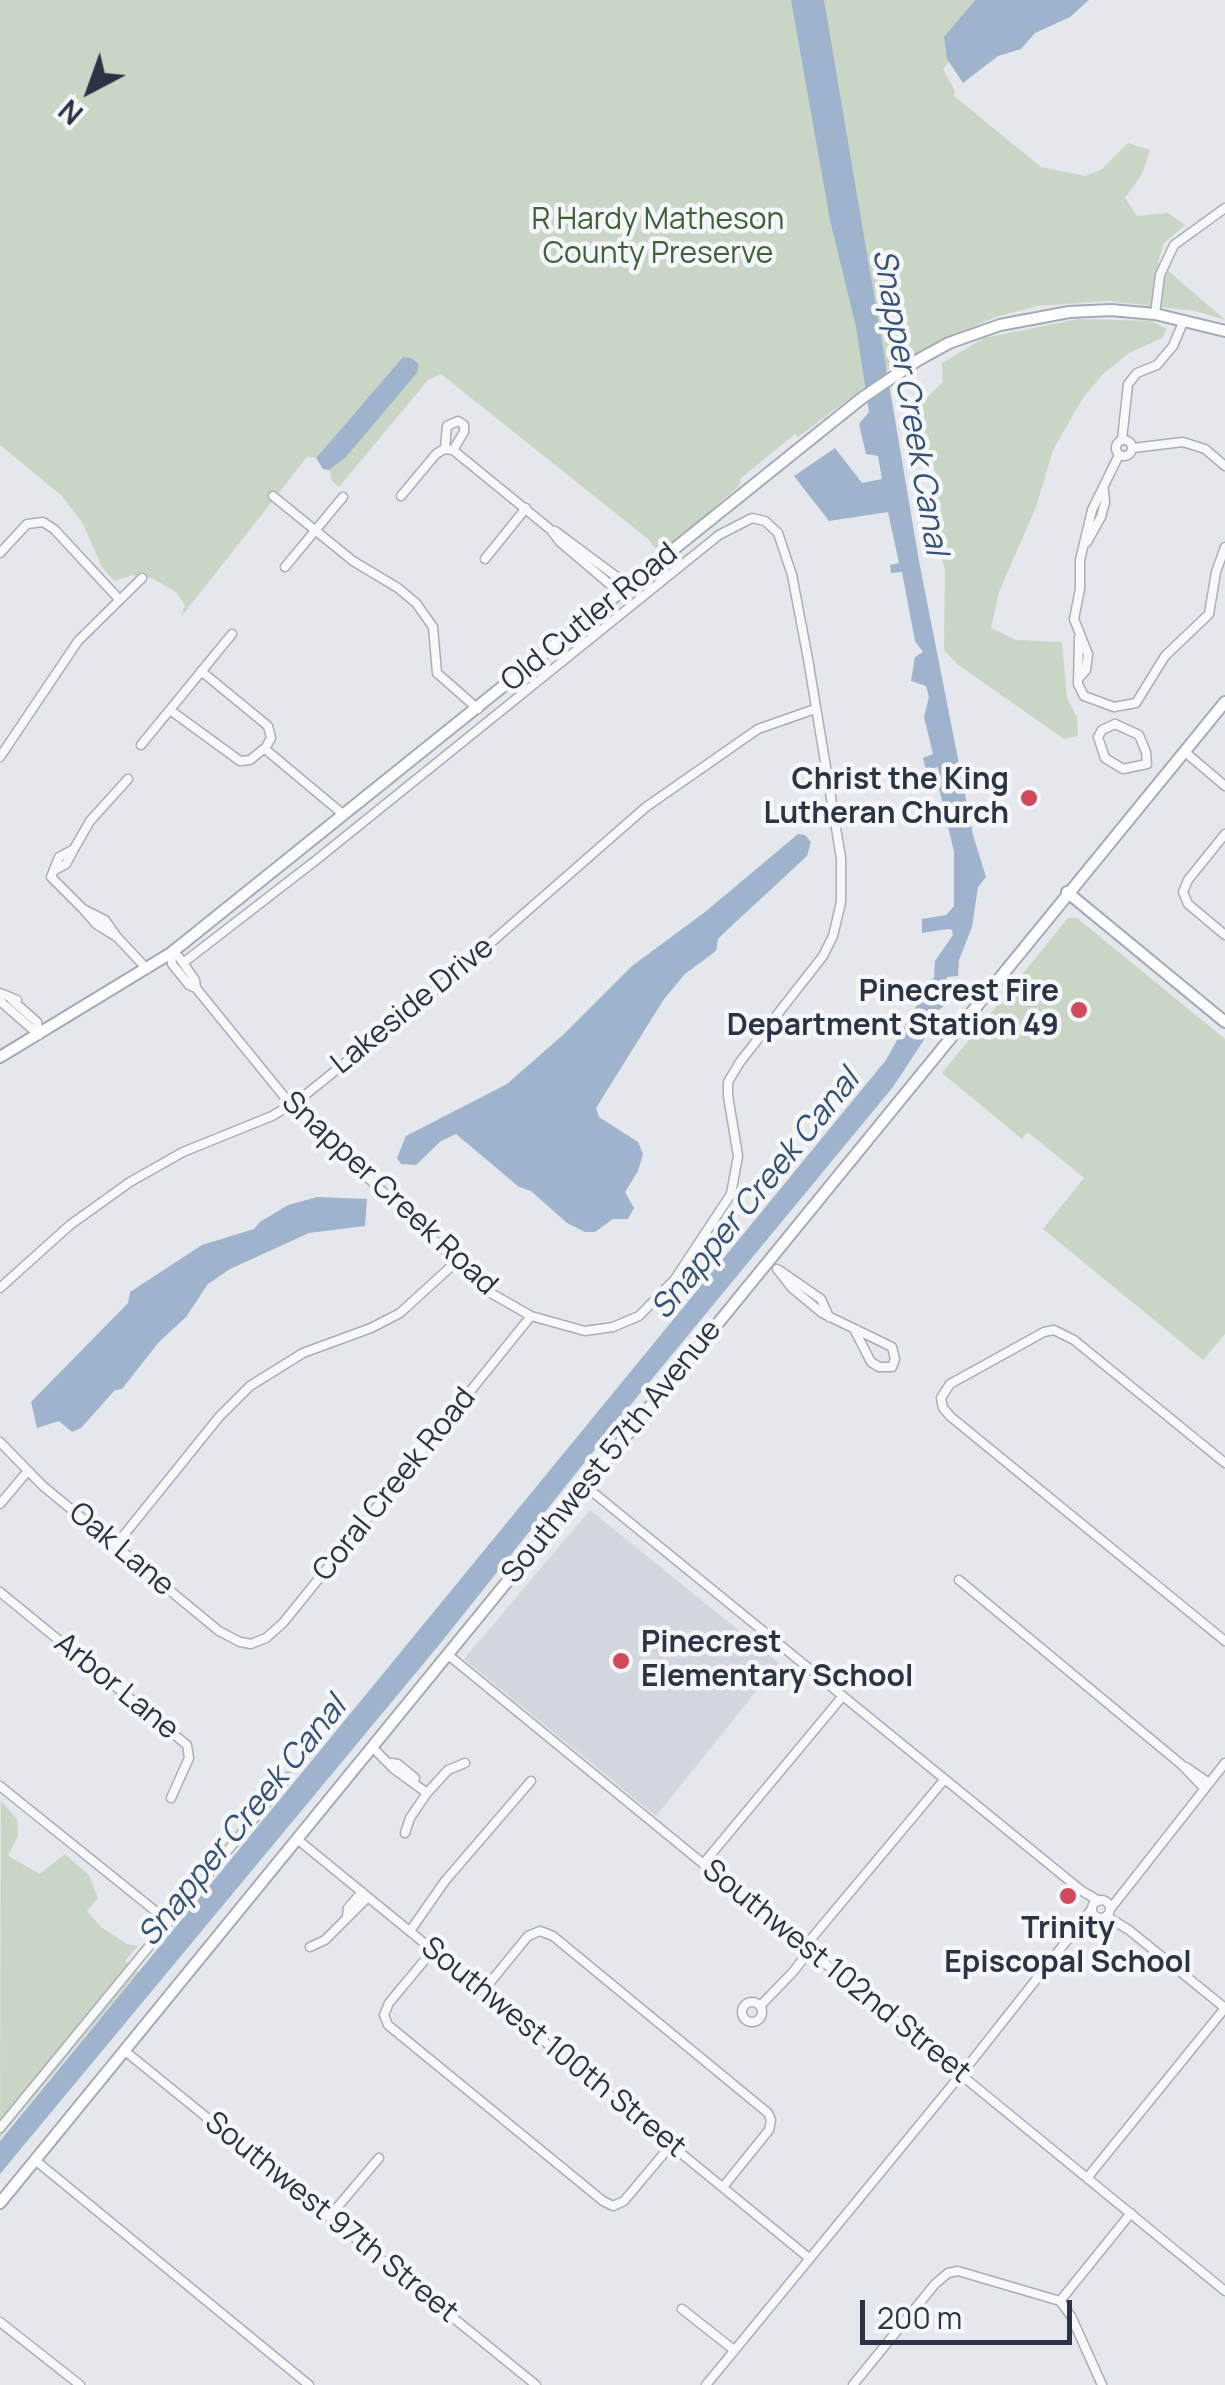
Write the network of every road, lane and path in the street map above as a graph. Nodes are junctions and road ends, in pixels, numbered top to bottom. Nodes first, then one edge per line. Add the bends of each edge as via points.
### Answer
1 (1225, 208) edge
2 (1154, 314) junction
3 (1184, 320) junction
4 (1225, 331) edge
5 (1122, 440) junction
6 (1133, 448) junction
7 (1119, 455) junction
8 (1225, 466) edge
9 (273, 496) dead end
10 (401, 496) dead end
11 (344, 497) dead end
12 (526, 508) junction
13 (760, 519) joint
14 (316, 530) junction
15 (1225, 547) edge
16 (0, 554) edge
17 (485, 560) dead end
18 (285, 568) dead end
19 (142, 578) dead end
20 (624, 590) junction
21 (118, 598) junction
22 (232, 634) dead end
23 (201, 672) junction
24 (1225, 702) edge
25 (1114, 707) junction
26 (815, 708) junction
27 (478, 709) junction
28 (170, 710) junction
29 (1115, 724) junction
30 (141, 745) dead end
31 (264, 749) junction
32 (1185, 752) junction
33 (0, 756) edge
34 (1147, 764) junction
35 (1164, 778) junction
36 (128, 779) dead end
37 (1225, 786) edge
38 (344, 815) junction
39 (1225, 834) edge
40 (1067, 892) junction
41 (1225, 935) edge
42 (171, 952) junction
43 (183, 962) junction
44 (147, 969) junction
45 (196, 988) junction
46 (0, 993) edge
47 (0, 1001) edge
48 (1225, 1022) edge
49 (39, 1034) junction
50 (0, 1057) edge
51 (291, 1106) junction
52 (456, 1262) junction
53 (772, 1265) junction
54 (0, 1288) edge
55 (531, 1316) junction
56 (854, 1329) junction
57 (0, 1442) edge
58 (1225, 1463) edge
59 (27, 1472) junction
60 (584, 1486) junction
61 (0, 1504) edge
62 (114, 1546) junction
63 (959, 1580) dead end
64 (0, 1592) edge
65 (1225, 1641) edge
66 (251, 1644) joint
67 (447, 1653) junction
68 (842, 1697) junction
69 (372, 1746) junction
70 (465, 1763) dead end
71 (1225, 1763) edge
72 (288, 1777) dead end
73 (944, 1780) junction
74 (531, 1781) dead end
75 (1207, 1785) junction
76 (0, 1786) edge
77 (427, 1793) junction
78 (171, 1798) dead end
79 (406, 1833) dead end
80 (297, 1839) junction
81 (703, 1864) junction
82 (365, 1894) junction
83 (1102, 1909) junction
84 (168, 1922) junction
85 (408, 1929) junction
86 (310, 1948) dead end
87 (807, 1949) junction
88 (433, 1950) junction
89 (483, 1991) junction
90 (760, 2006) dead end
91 (1225, 2008) edge
92 (125, 2050) junction
93 (960, 2074) junction
94 (0, 2128) edge
95 (671, 2144) junction
96 (379, 2158) dead end
97 (36, 2160) junction
98 (1087, 2178) junction
99 (723, 2187) junction
100 (0, 2203) edge
101 (1131, 2213) junction
102 (330, 2217) junction
103 (810, 2258) junction
104 (1225, 2291) edge
105 (1060, 2301) junction
106 (682, 2309) dead end
107 (0, 2322) edge
108 (734, 2350) junction
109 (713, 2376) junction
110 (722, 2384) edge
111 (80, 2385) edge
112 (309, 2385) edge
113 (536, 2385) edge
114 (706, 2385) edge
115 (853, 2385) edge
116 (1102, 2385) edge

1 - 2 street via 1172,250
2 - 3 main road, Old Cutler Road
2 - 20 main road, Old Cutler Road via 1086,311 1026,318 949,344 862,398
3 - 4 main road, Old Cutler Road
3 - 5 street via 1174,346 1128,384
5 - 6 street
5 - 7 street
6 - 7 street
6 - 8 street via 1183,442
7 - 25 street via 1092,510 1074,614 1088,654 1079,688 1095,703
9 - 14 street
10 - 12 street via 436,454 449,449
11 - 14 street
12 - 17 street
12 - 20 street
13 - 26 street, Snapper Creek Road via 785,549
13 - 43 street, Old Cutler Road via 742,521 712,540
14 - 18 street
14 - 27 street via 420,608 433,626 437,673
15 - 25 street via 1206,618 1165,656 1140,700
16 - 21 street via 27,524 40,521
19 - 21 street
20 - 27 main road, Old Cutler Road
21 - 33 street via 71,650
22 - 23 street
23 - 28 street
23 - 31 street via 268,726 271,738
24 - 32 main road, Southwest 57th Avenue
25 - 29 street
26 - 51 street, Lakeside Drive via 758,729 646,807
26 - 55 street, Snapper Creek Road via 841,902 823,956 728,1082 738,1156 730,1194 675,1278 633,1320 584,1331
27 - 38 main road, Old Cutler Road
28 - 30 street
28 - 31 street via 240,761
29 - 34 street via 1139,735
29 - 34 street via 1098,737 1105,758 1123,768
31 - 38 street
32 - 35 main road, Southwest 57th Avenue
32 - 37 street
34 - 35 street
35 - 40 main road, Southwest 57th Avenue
36 - 44 street via 90,821 52,881 105,920
38 - 42 main road, Old Cutler Road
39 - 41 street via 1188,880 1184,897
40 - 48 main road
40 - 53 main road, Southwest 57th Avenue
42 - 43 street, Snapper Creek Road
42 - 44 main road, Old Cutler Road
42 - 45 street, Snapper Creek Road via 172,964
43 - 45 street, Snapper Creek Road
44 - 49 main road, Old Cutler Road
45 - 51 street, Snapper Creek Road
46 - 49 street via 37,1022
47 - 49 street
49 - 50 main road, Old Cutler Road
51 - 52 street, Snapper Creek Road
51 - 54 street, Lakeside Drive via 130,1182
52 - 55 street, Snapper Creek Road via 489,1292
52 - 62 street via 400,1312 303,1352 250,1386
53 - 56 street via 812,1306
53 - 60 main road, Southwest 57th Avenue
55 - 66 street, Coral Creek Road via 284,1623
56 - 56 street via 871,1362 892,1366 892,1347
57 - 59 street, Oak Lane
58 - 65 street via 1060,1331 1044,1332 963,1376 940,1402
59 - 61 street
59 - 62 street, Oak Lane
60 - 67 main road, Southwest 57th Avenue
60 - 68 street
62 - 66 street, Oak Lane via 219,1631
63 - 75 street
64 - 78 street, Arbor Lane via 187,1744 189,1758
67 - 69 main road, Southwest 57th Avenue
67 - 81 street, Southwest 102nd Street
68 - 73 street
68 - 81 street
69 - 77 street
69 - 80 main road, Southwest 57th Avenue
70 - 77 street via 448,1770
71 - 75 street
72 - 84 street
73 - 83 street
73 - 87 street
74 - 85 street
75 - 83 street
76 - 84 street
77 - 79 street
80 - 82 street, Southwest 100th Street
80 - 92 main road, Southwest 57th Avenue
81 - 87 street, Southwest 102nd Street
82 - 85 street, Southwest 100th Street
82 - 86 street
83 - 91 street
83 - 93 street via 1078,1929
84 - 94 street
85 - 88 street, Southwest 100th Street
87 - 90 street
87 - 93 street, Southwest 102nd Street
88 - 89 street, Southwest 100th Street
88 - 95 street via 388,2003 384,2015 391,2028 603,2202 616,2206 626,2198
89 - 95 street, Southwest 100th Street
89 - 99 street via 526,1938 540,1930 553,1936 766,2110 768,2130
91 - 98 street
92 - 97 main road, Southwest 57th Avenue
92 - 102 street, Southwest 97th Street
93 - 98 street, Southwest 102nd Street
93 - 103 street
95 - 99 street, Southwest 100th Street
96 - 102 street
97 - 100 main road, Southwest 57th Avenue
97 - 112 street
98 - 101 street, Southwest 102nd Street
99 - 103 street, Southwest 100th Street
101 - 104 street, Southwest 102nd Street
101 - 105 street
102 - 113 street, Southwest 97th Street
103 - 108 street
105 - 115 street via 948,2273
105 - 116 street
106 - 108 street
107 - 111 street
108 - 109 street
109 - 110 street
109 - 114 street

